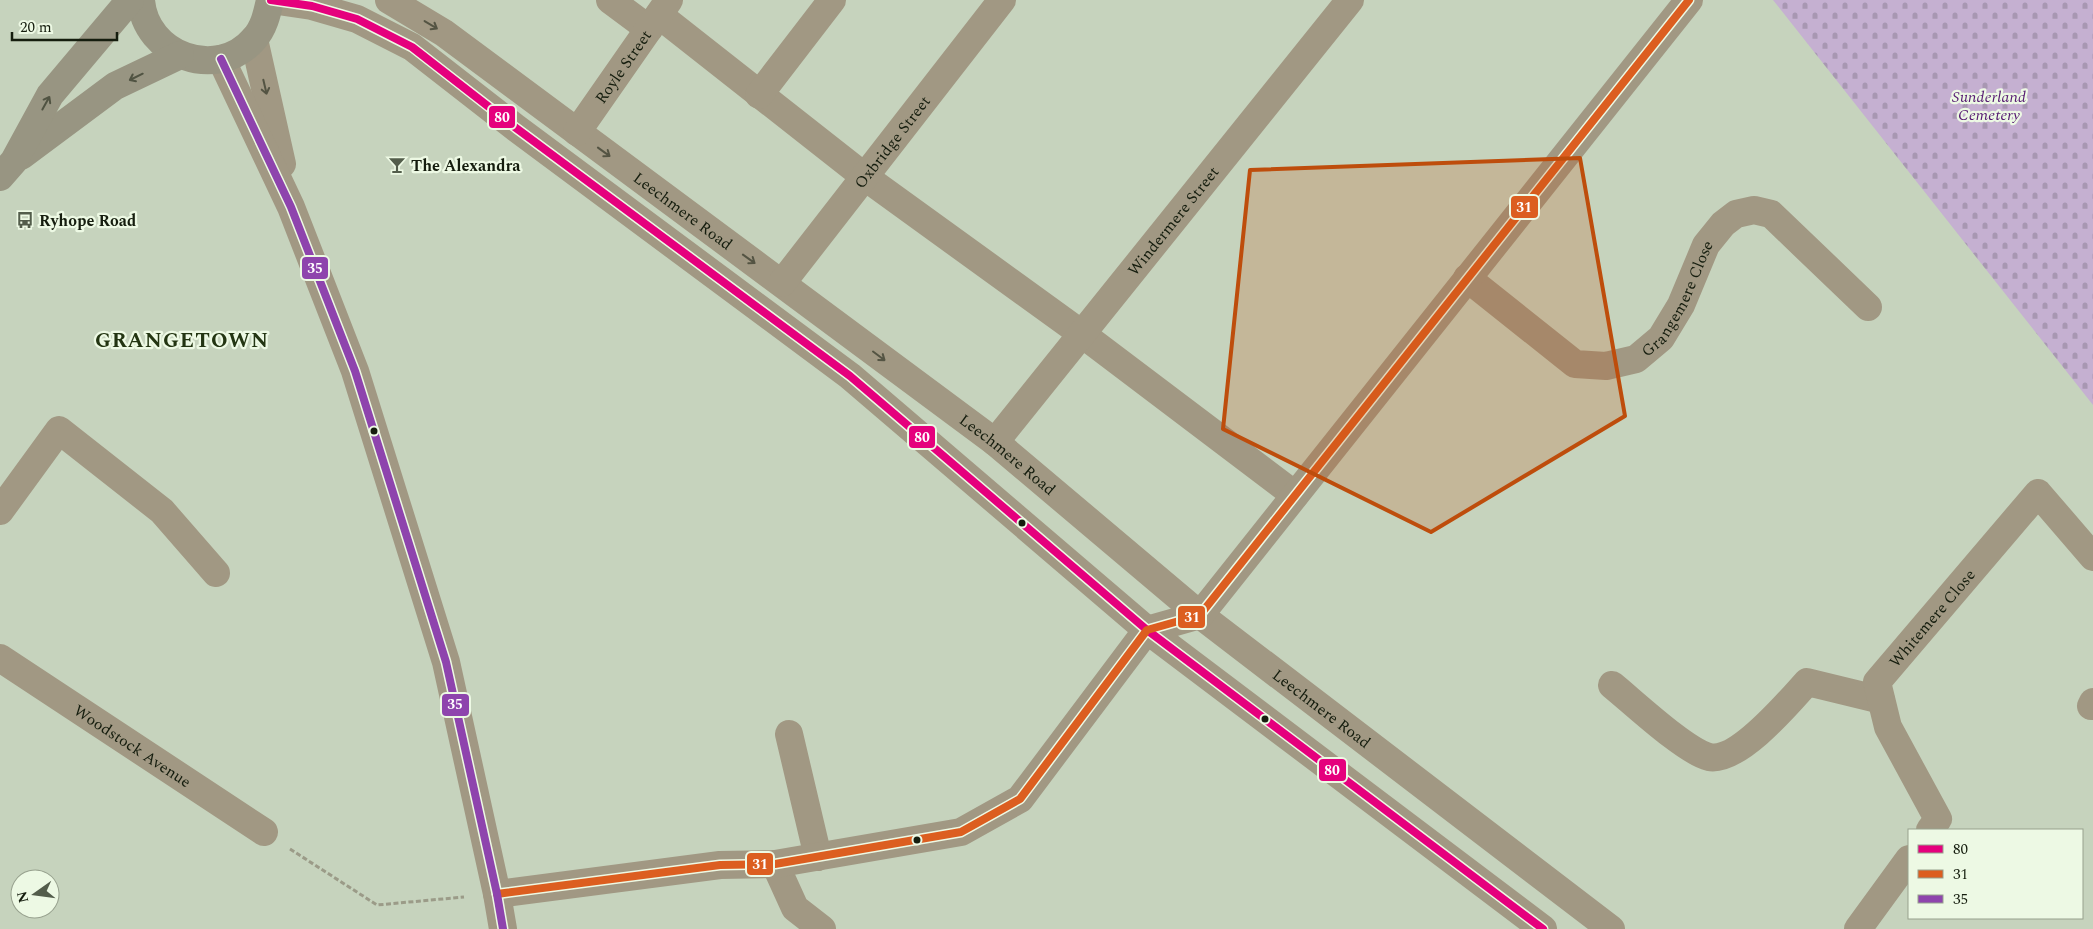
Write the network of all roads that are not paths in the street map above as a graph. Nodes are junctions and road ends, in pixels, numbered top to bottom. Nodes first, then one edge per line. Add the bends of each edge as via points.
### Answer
1 (130, 0) edge
2 (141, 0) edge
3 (271, 0) edge
4 (389, 0) edge
5 (610, 0) edge
6 (832, 0) edge
7 (1002, 0) edge
8 (1350, 0) edge
9 (1689, 0) edge
10 (659, 15) edge
11 (254, 39) junction
12 (180, 55) junction
13 (221, 59) junction
14 (759, 95) junction
15 (577, 132) junction
16 (7, 169) edge
17 (865, 177) junction
18 (291, 207) junction
19 (1468, 278) junction
20 (782, 284) junction
21 (1868, 307) dead end
22 (1082, 334) junction
23 (995, 442) junction
24 (1295, 495) junction
25 (0, 511) edge
26 (2093, 557) edge
27 (216, 573) dead end
28 (1200, 615) junction
29 (1147, 630) junction
30 (0, 658) edge
31 (1612, 685) dead end
32 (1881, 700) junction
33 (789, 734) dead end
34 (1931, 829) edge
35 (264, 832) road end
36 (818, 857) junction
37 (1908, 860) edge
38 (776, 864) junction
39 (497, 894) junction
40 (502, 929) edge
41 (822, 929) edge
42 (1543, 929) edge
43 (1611, 929) edge
44 (1858, 929) edge

16 -> 1 main road via 50,95
2 - 12 main road via 149,28 162,44
3 - 11 main road via 266,21
3 - 29 street, Leechmere Road via 312,6 357,19 412,47 850,376
4 -> 15 street, Leechmere Road via 444,33
5 - 10 street
6 - 14 street
7 - 17 street, Oxbridge Street
8 - 22 street, Windermere Street
9 - 19 street
10 - 14 street
10 - 15 street, Royle Street
11 - 13 main road
11 -> 18 street
12 - 13 main road via 200,60
12 -> 16 main road via 115,86
13 - 18 street
14 - 17 street
15 -> 20 street, Leechmere Road
17 - 20 street, Oxbridge Street
17 - 22 street
18 - 39 street via 355,371 446,662
19 - 21 street, Grangemere Close via 1575,364 1606,366 1636,360 1661,338 1681,305 1706,246 1723,224 1736,214 1754,210 1771,214
19 - 24 street
20 -> 23 street, Leechmere Road
22 - 23 street, Windermere Street
22 - 24 street
23 - 28 street, Leechmere Road
24 - 28 street
25 - 27 street via 59,430 162,511
26 - 32 street, Whitemere Close via 2038,493 1877,682
28 - 29 street
28 - 43 street, Leechmere Road
29 - 36 street via 1020,799 960,832
29 - 42 street, Leechmere Road
30 - 35 street, Woodstock Avenue
31 - 32 street via 1693,751 1711,757 1728,754 1747,741 1771,721 1807,682
32 - 34 street, Whitemere Close via 1888,727 1938,819
33 - 36 street
36 - 38 street
37 - 44 street
38 - 39 street via 720,865
38 - 41 street via 795,908
39 - 40 street

